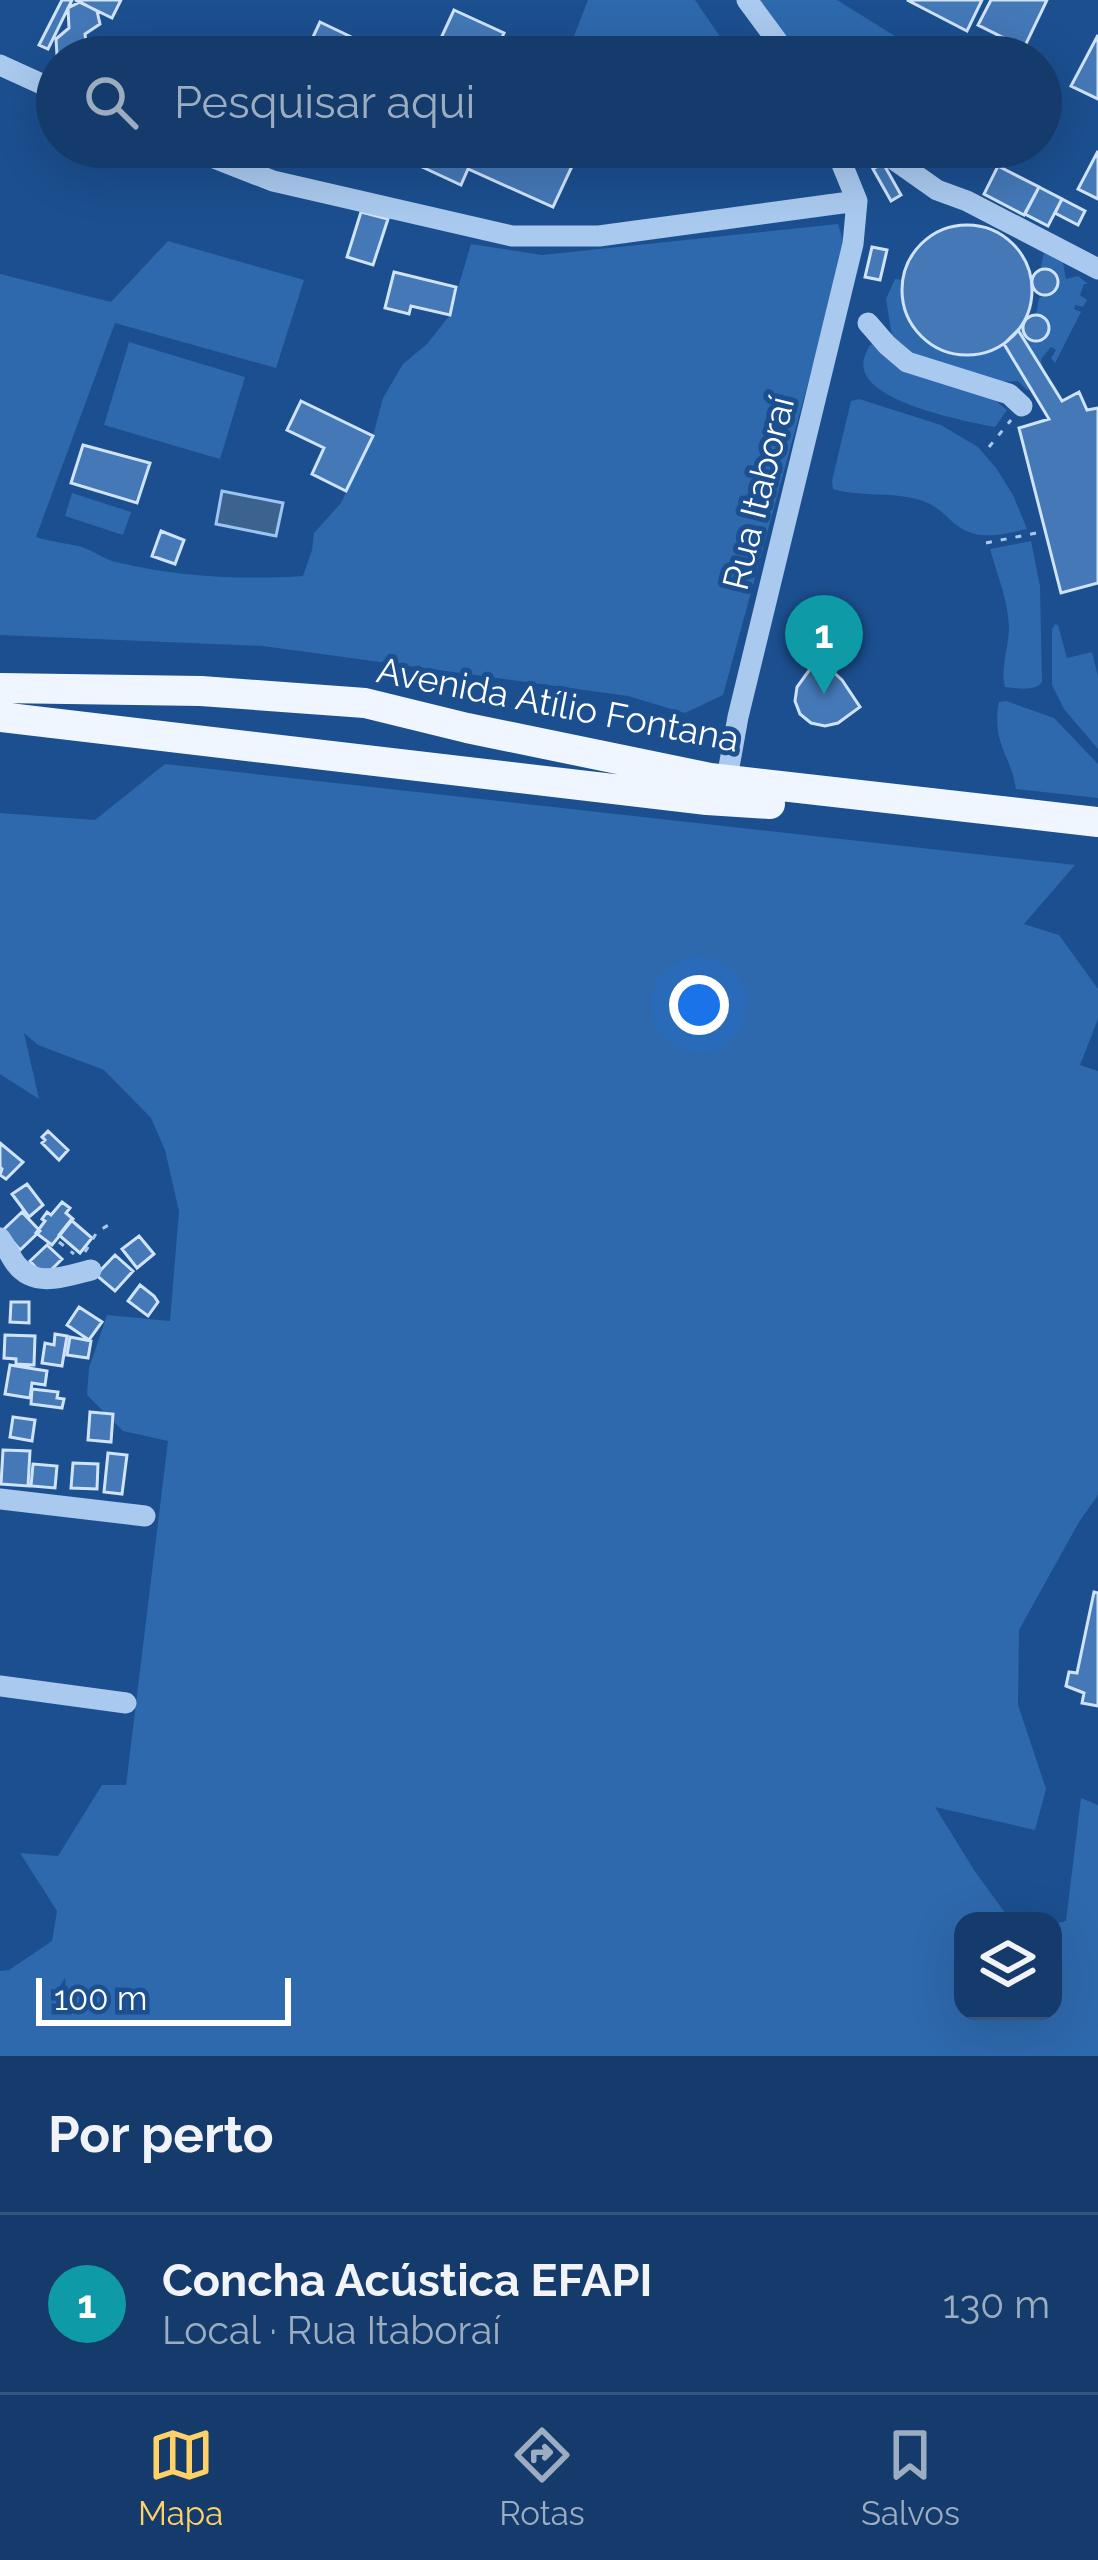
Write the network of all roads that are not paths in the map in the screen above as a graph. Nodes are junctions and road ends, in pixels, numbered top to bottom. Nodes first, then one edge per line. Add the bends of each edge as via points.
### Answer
1 (730, 0) edge
2 (747, 0) edge
3 (757, 36) edge
4 (774, 36) edge
5 (0, 65) edge
6 (36, 81) edge
7 (238, 168) edge
8 (843, 168) edge
9 (906, 168) edge
10 (857, 202) junction
11 (1098, 269) edge
12 (868, 323) dead end
13 (1022, 406) road end
14 (0, 688) edge
15 (0, 717) edge
16 (725, 790) junction
17 (1098, 822) edge
18 (1098, 838) edge
19 (0, 1238) edge
20 (83, 1265) road end
21 (9, 1270) edge
22 (0, 1499) edge
23 (145, 1516) dead end
24 (0, 1686) edge
25 (126, 1703) dead end

1 - 3 street
2 - 4 street
5 - 6 street
7 - 10 street via 512,236 599,236
8 - 10 street
9 - 11 street
10 - 16 street, Rua Itaboraí
12 - 13 street via 907,362 1009,394
14 - 16 main road, Avenida Atílio Fontana via 365,704
15 - 16 main road, Avenida Atílio Fontana
16 - 17 main road, Avenida Atílio Fontana
16 - 18 main road, Avenida Atílio Fontana
19 - 21 street
20 - 21 street via 50,1280
22 - 23 street
24 - 25 street

